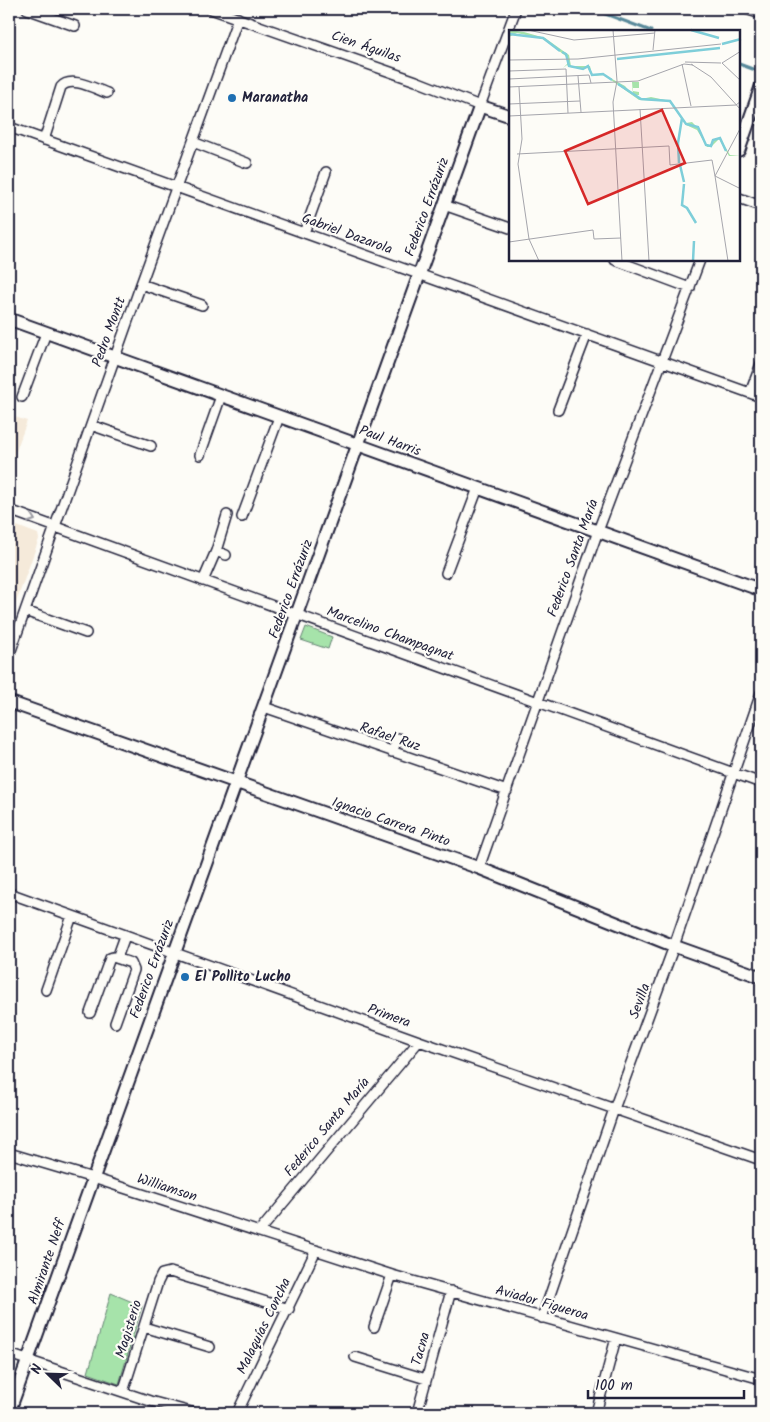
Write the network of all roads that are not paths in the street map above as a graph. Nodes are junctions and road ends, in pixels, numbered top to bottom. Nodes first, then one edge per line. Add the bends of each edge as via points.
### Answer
1 (27, 9) edge
2 (211, 9) edge
3 (516, 9) edge
4 (746, 9) edge
5 (761, 14) edge
6 (238, 18) junction
7 (75, 26) dead end
8 (761, 87) edge
9 (107, 93) dead end
10 (480, 106) junction
11 (509, 116) edge
12 (9, 128) edge
13 (44, 140) junction
14 (193, 142) junction
15 (740, 147) edge
16 (247, 163) dead end
17 (326, 172) dead end
18 (176, 188) junction
19 (740, 198) edge
20 (444, 205) junction
21 (761, 206) edge
22 (509, 228) edge
23 (304, 233) junction
24 (621, 261) edge
25 (700, 261) edge
26 (419, 275) junction
27 (141, 284) junction
28 (690, 288) junction
29 (202, 305) dead end
30 (9, 319) edge
31 (46, 333) junction
32 (587, 334) junction
33 (115, 358) junction
34 (662, 362) junction
35 (761, 364) edge
36 (750, 393) junction
37 (221, 396) junction
38 (22, 397) dead end
39 (761, 398) edge
40 (558, 410) dead end
41 (279, 417) junction
42 (92, 425) junction
43 (151, 446) dead end
44 (358, 446) junction
45 (200, 456) dead end
46 (478, 488) junction
47 (9, 510) edge
48 (227, 515) dead end
49 (242, 517) dead end
50 (55, 527) junction
51 (598, 531) junction
52 (216, 551) junction
53 (226, 555) dead end
54 (446, 572) dead end
55 (203, 581) junction
56 (761, 590) edge
57 (25, 611) junction
58 (297, 615) junction
59 (86, 633) dead end
60 (9, 656) edge
61 (761, 692) edge
62 (9, 702) edge
63 (538, 702) junction
64 (264, 707) junction
65 (398, 738) dead end
66 (392, 752) junction
67 (733, 773) junction
68 (236, 783) junction
69 (761, 783) edge
70 (507, 791) junction
71 (479, 868) junction
72 (9, 893) edge
73 (72, 916) junction
74 (125, 936) junction
75 (674, 946) junction
76 (174, 953) junction
77 (117, 958) junction
78 (761, 977) edge
79 (46, 990) dead end
80 (90, 1013) dead end
81 (115, 1024) dead end
82 (419, 1041) junction
83 (614, 1109) junction
84 (9, 1153) edge
85 (761, 1160) edge
86 (93, 1178) junction
87 (259, 1232) junction
88 (316, 1250) junction
89 (392, 1275) junction
90 (452, 1291) junction
91 (289, 1309) junction
92 (542, 1318) junction
93 (144, 1327) junction
94 (374, 1327) dead end
95 (616, 1338) junction
96 (210, 1347) dead end
97 (9, 1354) edge
98 (355, 1357) dead end
99 (28, 1361) junction
100 (426, 1379) junction
101 (761, 1379) edge
102 (123, 1392) junction
103 (9, 1412) edge
104 (195, 1413) edge
105 (237, 1413) edge
106 (417, 1413) edge
107 (596, 1413) edge

1 - 7 street
2 - 6 street, Cien Águilas
3 - 10 street, Federico Errázuriz
4 - 5 street
6 - 10 street, Cien Águilas
6 - 14 street, Pedro Montt
8 - 15 street
9 - 13 street via 74,82 64,84
10 - 11 street, Cien Águilas
10 - 20 street, Federico Errázuriz
12 - 13 street, Gabriel Dazarola
13 - 18 street, Gabriel Dazarola
14 - 16 street
14 - 18 street, Pedro Montt
17 - 23 street
18 - 23 street, Gabriel Dazarola
18 - 27 street, Pedro Montt
19 - 21 street
20 - 22 street
20 - 26 street, Federico Errázuriz
23 - 26 street, Gabriel Dazarola
24 - 28 street
25 - 28 street, Federico Santa María
26 - 32 street, Gabriel Dazarola
26 - 44 street, Federico Errázuriz
27 - 29 street
27 - 33 street, Pedro Montt
28 - 34 street, Federico Santa María
30 - 31 street, Paul Harris
31 - 33 street, Paul Harris
31 - 38 street
32 - 34 street, Gabriel Dazarola
32 - 40 street
33 - 37 street, Paul Harris
33 - 42 street, Pedro Montt
34 - 36 street, Gabriel Dazarola
34 - 51 street, Federico Santa María
35 - 36 street
36 - 39 street, Gabriel Dazarola
37 - 41 street, Paul Harris
37 - 45 street
41 - 44 street, Paul Harris
41 - 49 street
42 - 43 street
42 - 50 street, Pedro Montt
44 - 46 street, Paul Harris
44 - 58 street, Federico Errázuriz
46 - 51 street, Paul Harris
46 - 54 street
47 -> 50 street, Marcelino Champagnat
48 - 52 street
50 - 55 street, Marcelino Champagnat
50 - 57 street, Pedro Montt
51 - 56 street, Paul Harris
51 - 63 street, Federico Santa María
52 - 53 street
52 - 55 street
55 - 58 street, Marcelino Champagnat
57 - 59 street
57 - 60 street, Pedro Montt
58 - 63 street, Marcelino Champagnat
58 - 64 street, Federico Errázuriz
61 - 67 street, Sevilla
62 - 68 street, Ignacio Carrera Pinto
63 - 67 street, Marcelino Champagnat
63 - 70 street, Federico Santa María
64 - 66 street, Rafael Ruz
64 - 68 street, Federico Errázuriz
65 - 66 street
66 - 70 street, Rafael Ruz
67 - 69 street, Marcelino Champagnat
67 - 75 street, Sevilla
68 - 71 street, Ignacio Carrera Pinto
68 - 76 street, Federico Errázuriz
70 - 71 street, Federico Santa María
71 - 75 street, Ignacio Carrera Pinto
72 - 73 street, Primera
73 - 74 street, Primera
73 - 79 street
74 - 76 street, Primera
74 - 77 street
75 - 78 street, Ignacio Carrera Pinto
75 - 83 street, Sevilla
76 - 82 street, Primera
76 - 86 street, Federico Errázuriz
77 - 80 street via 109,961
77 - 81 street via 131,963 134,970
82 - 83 street, Primera
82 - 87 street, Federico Santa María
83 - 85 street, Primera
83 - 92 street, Sevilla
84 - 86 street, Williamson
86 - 87 street, Williamson
86 - 99 street, Almirante Neff
87 - 88 street, Williamson
88 - 89 street, Aviador Figueroa
88 - 91 street, Malaquías Concha
89 - 90 street, Aviador Figueroa
89 - 94 street
90 - 92 street, Aviador Figueroa
90 - 100 street, Tacna
91 - 93 street, Magisterio via 170,1272 162,1274 158,1282
91 - 105 street, Malaquías Concha
92 - 95 street, Aviador Figueroa
93 - 96 street
93 - 102 street, Magisterio
95 - 101 street, Aviador Figueroa
95 - 107 street
97 - 99 street
98 - 100 street
99 - 102 street
99 - 103 street, Almirante Neff
100 - 106 street, Tacna
102 - 104 street

